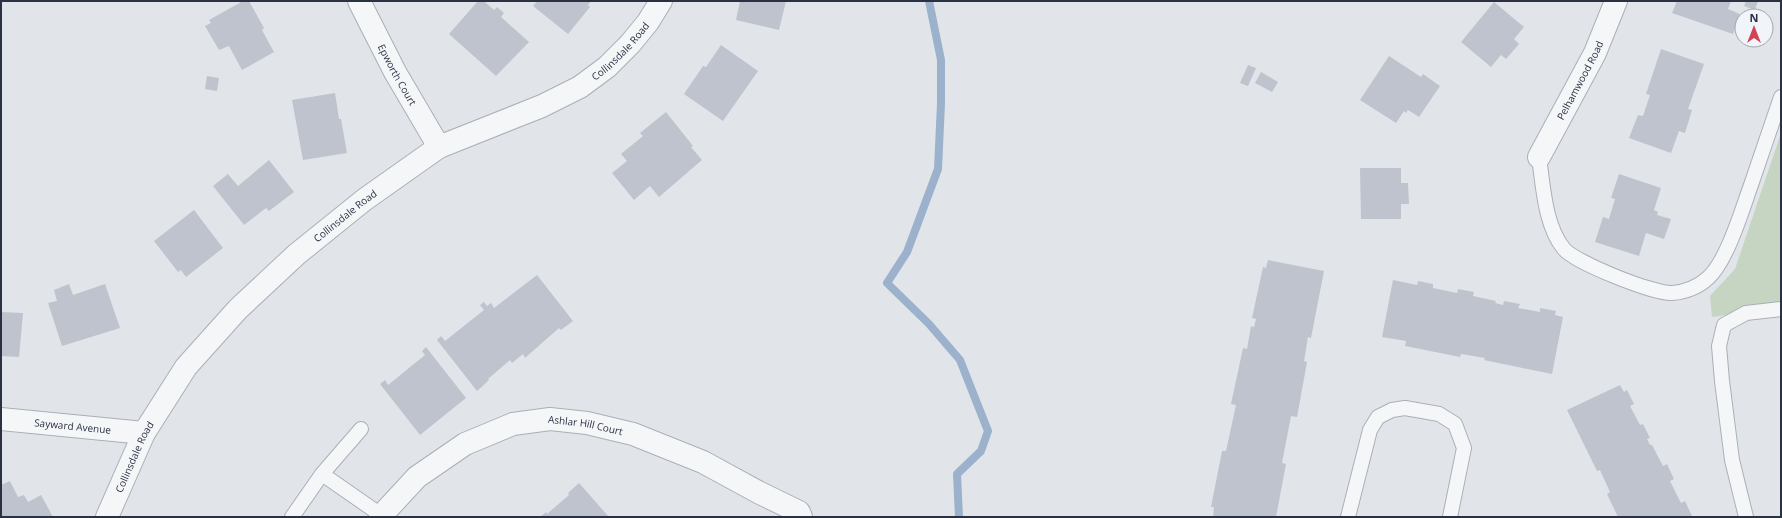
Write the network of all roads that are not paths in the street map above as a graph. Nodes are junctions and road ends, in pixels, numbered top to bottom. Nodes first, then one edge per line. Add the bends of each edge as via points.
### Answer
1 (359, 1) edge
2 (661, 1) edge
3 (1616, 1) edge
4 (1781, 97) edge
5 (439, 146) junction
6 (1539, 157) joint
7 (1781, 309) edge
8 (1, 419) edge
9 (360, 429) dead end
10 (144, 433) junction
11 (322, 474) junction
12 (381, 516) edge
13 (107, 517) edge
14 (292, 517) edge
15 (801, 517) edge
16 (1348, 517) edge
17 (1450, 517) edge
18 (1746, 517) edge

1 - 5 street, Epworth Court
2 - 5 street, Collinsdale Road via 630,44 607,67 580,87 542,106
3 - 6 street, Pelhamwood Road via 1595,53
4 - 6 lane via 1736,228 1719,263 1708,278 1693,289 1672,293 1650,290 1576,259 1565,250 1556,236 1547,209
5 - 10 street, Collinsdale Road via 297,254 238,309 186,367
7 - 18 lane via 1746,313 1724,325 1719,346 1732,460
8 - 10 street, Sayward Avenue
9 - 11 lane
10 - 13 street, Collinsdale Road
11 - 12 lane
11 - 14 lane
12 - 15 street, Ashlar Hill Court via 417,477 465,444 513,424 550,418 587,423 633,434 703,462 799,512
16 - 17 lane via 1370,430 1378,417 1392,410 1405,408 1438,414 1455,424 1464,448

